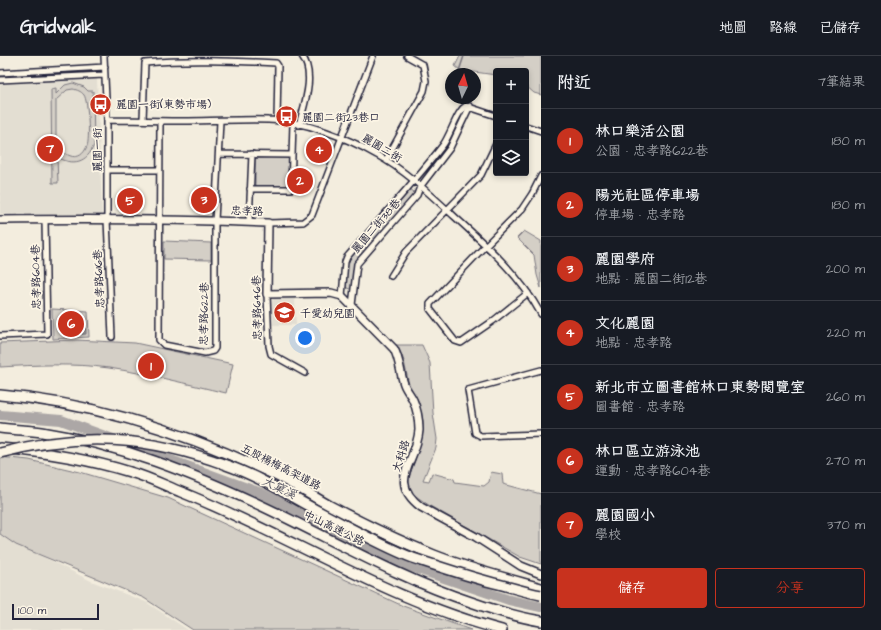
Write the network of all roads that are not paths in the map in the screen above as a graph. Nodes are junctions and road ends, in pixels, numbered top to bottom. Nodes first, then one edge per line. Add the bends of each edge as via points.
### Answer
1 (104, 56) edge
2 (373, 56) edge
3 (407, 56) edge
4 (303, 58) edge
5 (105, 67) junction
6 (0, 73) edge
7 (104, 75) junction
8 (0, 80) edge
9 (470, 106) junction
10 (493, 115) edge
11 (107, 120) junction
12 (143, 120) junction
13 (220, 121) junction
14 (276, 121) junction
15 (160, 122) junction
16 (296, 124) junction
17 (529, 127) edge
18 (541, 131) edge
19 (342, 138) junction
20 (493, 150) edge
21 (219, 154) junction
22 (252, 154) junction
23 (292, 155) junction
24 (386, 160) junction
25 (428, 163) junction
26 (434, 168) junction
27 (107, 170) junction
28 (159, 170) junction
29 (541, 176) edge
30 (414, 182) junction
31 (420, 187) junction
32 (250, 189) junction
33 (448, 211) junction
34 (107, 219) junction
35 (0, 220) edge
36 (45, 220) junction
37 (215, 220) junction
38 (160, 221) junction
39 (249, 222) junction
40 (268, 223) junction
41 (364, 239) junction
42 (486, 245) junction
43 (372, 247) junction
44 (391, 276) dead end
45 (528, 293) junction
46 (267, 294) junction
47 (342, 296) junction
48 (352, 306) junction
49 (541, 314) edge
50 (0, 336) edge
51 (112, 337) dead end
52 (541, 370) edge
53 (305, 373) dead end
54 (0, 395) edge
55 (0, 428) edge
56 (541, 434) edge
57 (0, 448) edge
58 (0, 453) edge
59 (541, 574) edge
60 (541, 588) edge
61 (541, 594) edge
62 (541, 621) edge
63 (502, 630) edge

1 - 5 street, 麗園一街
2 - 19 street, 忠孝路
3 - 24 street via 423,64 426,81 424,91
4 - 16 street via 309,84
5 - 6 street
5 - 7 street, 麗園一街
7 - 8 street
7 - 11 street, 麗園一街
9 - 10 street
9 - 25 street, 麗園二街38巷 via 461,109 448,137
9 - 26 street, 麗園二街38巷 via 450,148
11 - 12 street, 麗園二街
11 - 27 street, 麗園一街
12 - 14 street via 145,63 213,61 276,63
12 - 15 street, 麗園二街
13 - 14 street, 麗園二街
13 - 15 street, 麗園二街
13 - 21 street
14 - 16 street, 麗園二街
15 - 28 street
16 - 19 street, 麗園二街
16 - 23 street
17 - 18 street
19 - 24 street, 麗園二街
19 - 40 street, 忠孝路 via 312,215 303,222
20 - 33 street via 481,175
21 - 22 street
21 - 37 street
22 - 23 street
22 - 32 street
23 - 32 street via 291,189
24 - 30 street, 麗園二街
25 - 26 street
25 - 30 street, 麗園二街38巷
26 - 31 street, 麗園二街38巷
27 - 28 street
27 - 34 street, 麗園一街
28 - 38 street
29 - 42 street via 522,209
30 - 31 street, 麗園二街
30 - 41 street, 麗園二街38巷
31 - 33 street, 麗園二街
31 - 43 street, 麗園二街38巷 via 417,194
32 - 39 street
33 - 42 street, 麗園二街
33 - 44 street via 406,252
34 - 36 street, 忠孝路
34 - 38 street, 忠孝路
34 - 51 street, 忠孝路616巷
35 - 36 street, 忠孝路
36 - 50 street, 忠孝路604巷 via 47,334
37 - 38 street, 忠孝路
37 - 38 street, 忠孝路622巷 via 214,348 213,351 205,353 164,345 159,340
37 - 39 street, 忠孝路
39 - 40 street, 忠孝路
40 - 46 street, 忠孝路646巷
41 - 43 street
41 - 47 street, 麗園二街38巷 via 345,262
42 - 45 street, 麗園二街 via 510,269
42 - 45 street via 430,304 430,309 455,341 461,343
43 - 48 street, 麗園二街38巷 via 356,267
45 - 49 street, 麗園二街
46 - 47 street via 331,293
46 - 53 street, 忠孝路646巷 via 271,354
47 - 48 street, 大科路
48 - 59 street, 大科路 via 394,349 405,386 416,409 418,439 404,478 407,494 421,507 522,566
52 - 56 street via 468,390 475,433 481,436
54 - 60 highway, 五股楊梅高架道路 via 58,402 176,433 280,477 390,536 470,568
55 - 62 highway, 中山高速公路 via 50,434 109,447 157,462 262,506 396,573 440,592 521,618
57 - 63 highway via 34,451 131,472 211,504 385,588 437,609
58 - 61 highway, 五股楊梅高架道路, bridge via 62,441 88,439 130,441 173,449 228,466 257,479 412,557 464,575

